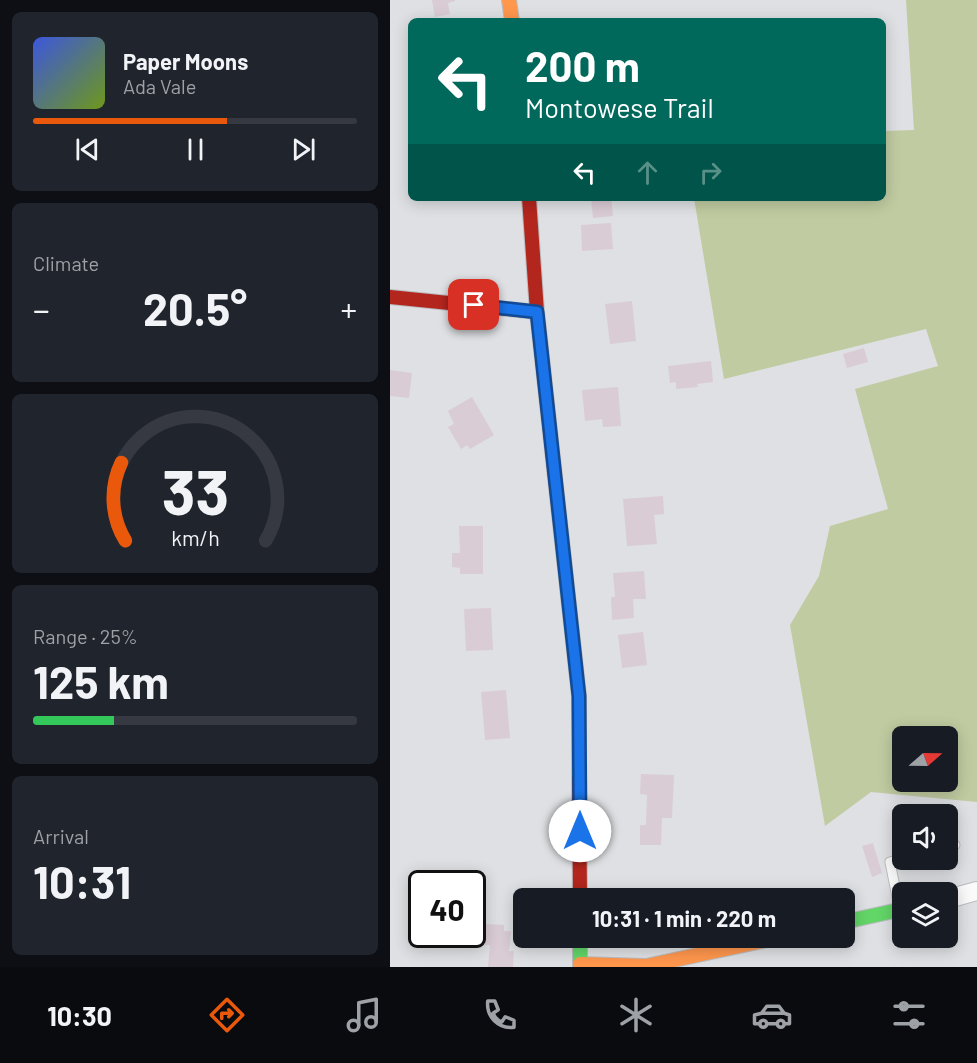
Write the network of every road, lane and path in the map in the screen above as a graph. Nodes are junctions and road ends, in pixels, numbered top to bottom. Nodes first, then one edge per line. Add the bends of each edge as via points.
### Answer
1 (509, 0) edge
2 (512, 18) edge
3 (529, 201) edge
4 (390, 297) edge
5 (537, 312) junction
6 (892, 861) edge
7 (895, 882) edge
8 (580, 888) edge
9 (977, 891) edge
10 (958, 896) edge
11 (892, 911) edge
12 (855, 919) edge
13 (580, 948) edge
14 (730, 948) edge
15 (580, 966) edge

1 - 2 street
3 - 5 street
4 - 5 street
5 - 8 street via 579,696
6 - 7 lane
9 - 10 street
11 - 12 street
13 - 15 street
14 - 15 street via 646,966

